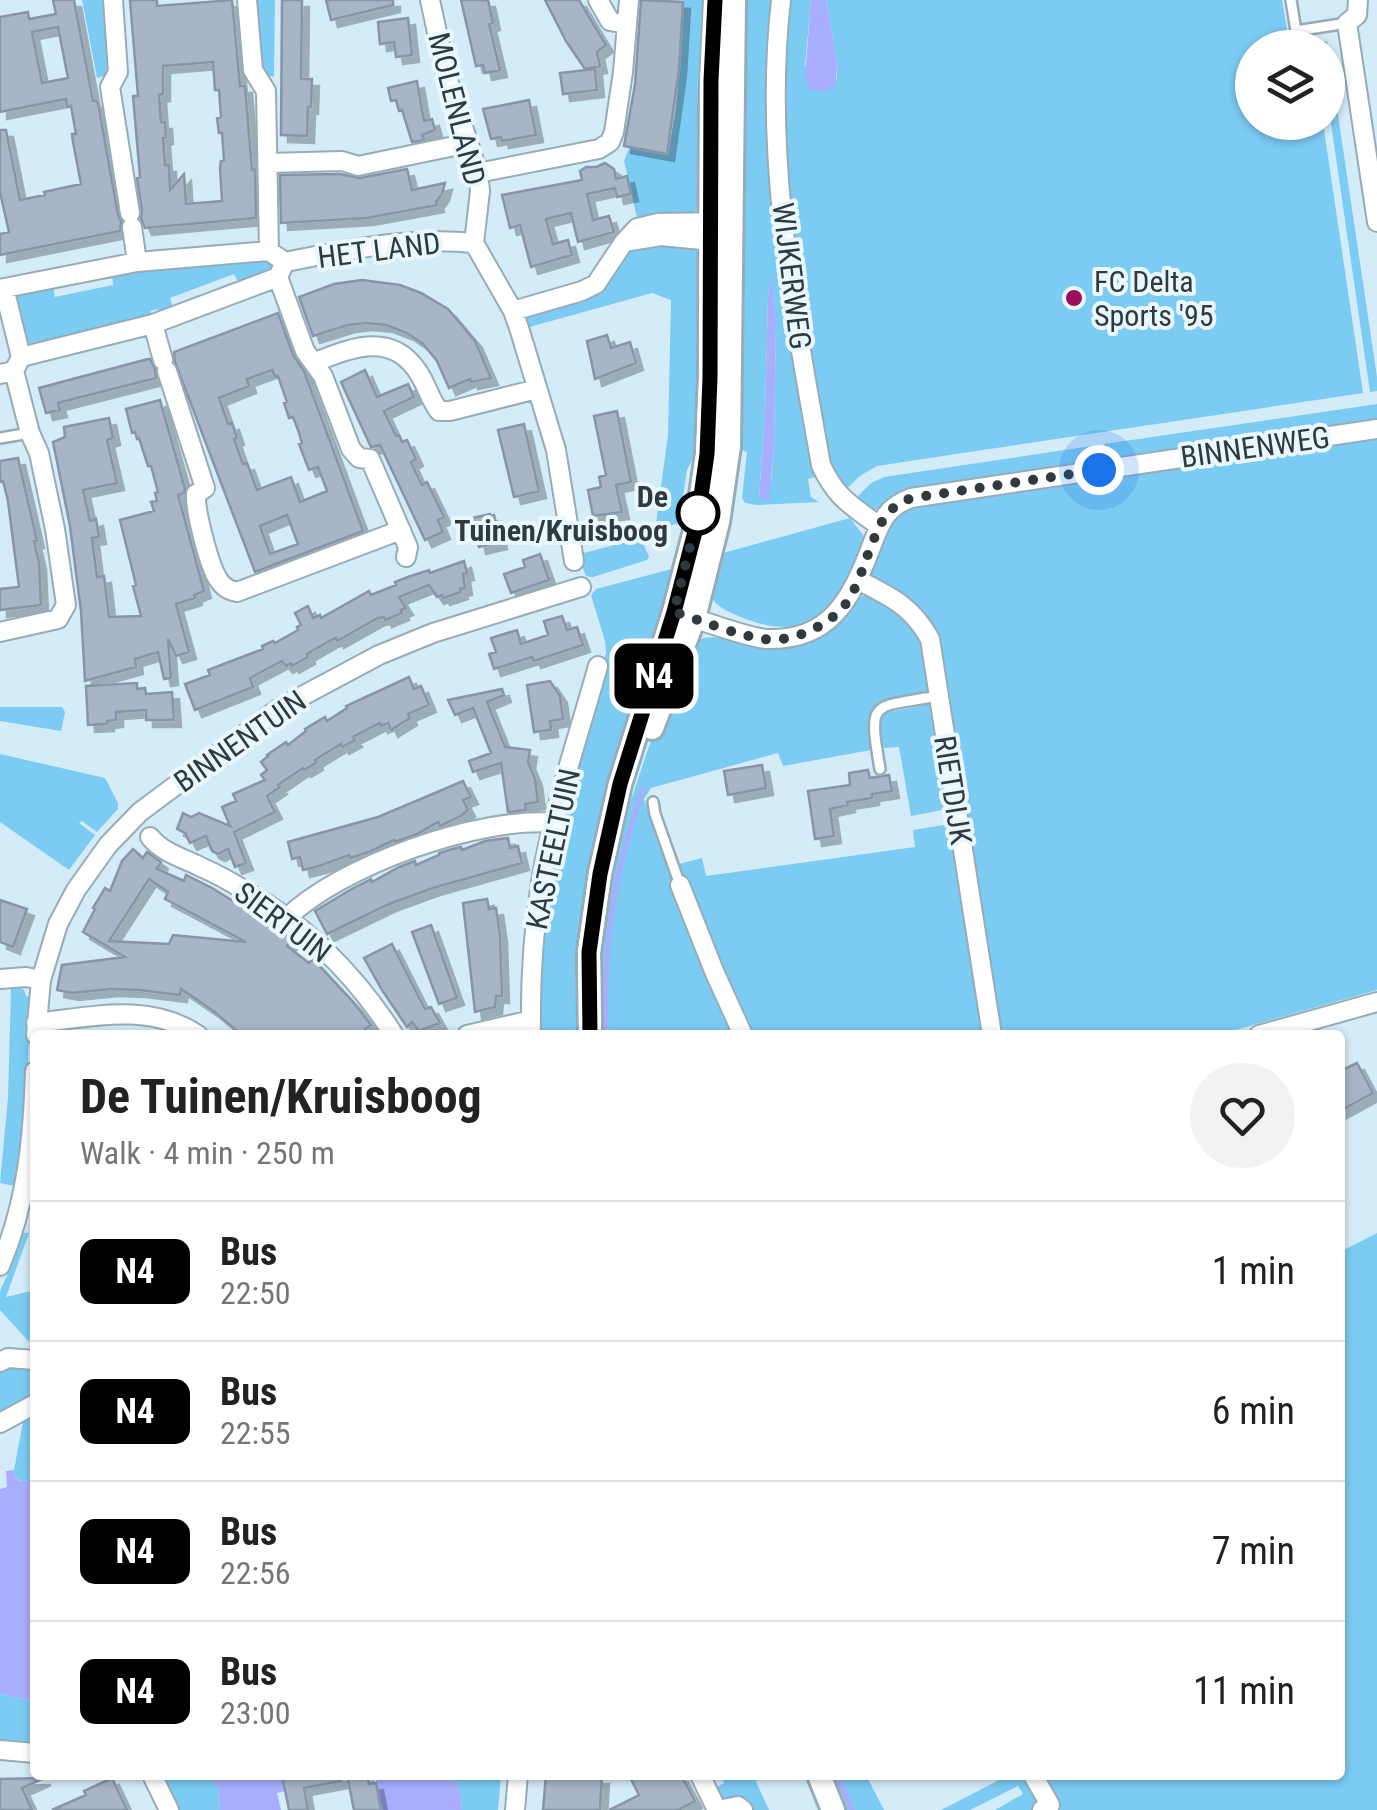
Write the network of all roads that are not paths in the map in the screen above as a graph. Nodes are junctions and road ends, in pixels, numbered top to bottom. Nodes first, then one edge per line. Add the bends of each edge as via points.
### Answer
1 (113, 0) edge
2 (247, 0) edge
3 (430, 0) edge
4 (598, 0) edge
5 (629, 0) edge
6 (716, 0) edge
7 (734, 0) edge
8 (781, 0) edge
9 (1292, 0) edge
10 (1358, 0) edge
11 (1347, 23) junction
12 (626, 24) junction
13 (469, 143) junction
14 (268, 162) junction
15 (478, 173) junction
16 (1377, 222) edge
17 (720, 232) junction
18 (474, 244) junction
19 (137, 262) junction
20 (277, 264) junction
21 (2, 288) edge
22 (513, 312) junction
23 (153, 324) junction
24 (315, 362) junction
25 (12, 367) edge
26 (537, 389) junction
27 (1377, 429) edge
28 (30, 433) junction
29 (0, 438) edge
30 (879, 526) junction
31 (401, 530) junction
32 (406, 557) dead end
33 (574, 561) dead end
34 (858, 580) junction
35 (581, 588) dead end
36 (684, 615) junction
37 (0, 632) edge
38 (598, 666) dead end
39 (938, 696) junction
40 (880, 770) dead end
41 (653, 802) dead end
42 (554, 823) junction
43 (150, 837) dead end
44 (680, 885) joint
45 (287, 918) junction
46 (0, 979) edge
47 (41, 980) junction
48 (1377, 1002) edge
49 (531, 1028) edge
50 (36, 1029) edge
51 (190, 1030) edge
52 (391, 1030) edge
53 (590, 1030) edge
54 (742, 1030) edge
55 (991, 1030) edge
56 (1277, 1030) edge
57 (30, 1158) edge
58 (0, 1266) edge
59 (30, 1360) edge
60 (0, 1362) edge
61 (30, 1407) edge
62 (0, 1424) edge
63 (0, 1750) edge
64 (30, 1753) edge
65 (154, 1780) edge
66 (517, 1780) edge
67 (703, 1780) edge
68 (821, 1780) edge
69 (1035, 1780) edge
70 (1046, 1808) edge
71 (169, 1810) edge
72 (514, 1810) edge
73 (718, 1810) edge
74 (744, 1810) edge
75 (833, 1810) edge

1 - 19 street via 118,72 110,87
2 - 14 street via 253,70 266,91
3 - 13 street, MOLENLAND
4 - 12 street via 610,21
5 - 12 street
6 - 17 main road
7 - 17 main road
8 - 30 street, WIJKERWEG via 781,202 821,465 845,501
9 - 11 lane via 1296,31
10 - 11 street via 1357,15
11 - 16 street
12 - 15 street via 610,142
13 - 14 street via 358,166
13 - 15 street, MOLENLAND
14 - 20 street
15 - 18 street, MOLENLAND
17 - 22 street via 638,228 596,284
17 - 36 main road via 729,446 718,522
18 - 20 street, HET LAND via 375,244
18 - 22 street
19 - 20 street
19 - 21 street
20 - 23 street
20 - 24 street via 305,351
21 - 25 street
22 - 26 street
23 - 25 street
23 - 31 street via 205,488 196,494 195,508 217,579 227,590 237,592
24 - 26 street via 351,348 385,347 415,366 439,410
24 - 31 street via 351,450 370,459
25 - 28 street
26 - 33 street via 556,450
27 - 30 street, BINNENWEG via 912,498 896,504
28 - 29 lane
28 - 37 street via 66,606 58,620
30 - 34 street
31 - 32 street
34 - 36 street via 845,604 807,633 765,639
34 - 39 street, RIETDIJK via 921,622
35 - 47 street, BINNENTUIN via 379,655 278,709 201,764 108,845 58,924
36 - 53 main road via 600,874 589,952
38 - 42 street, KASTEELTUIN
39 - 40 lane via 876,712
39 - 55 street, RIETDIJK
41 - 44 lane
42 - 45 street via 503,825 423,846 337,882
42 - 49 street, KASTEELTUIN via 534,932
43 - 45 street, SIERTUIN
44 - 54 street
45 - 52 street, SIERTUIN via 348,973
46 - 47 street
47 - 50 street, BINNENTUIN
48 - 56 street
50 - 51 street via 121,1014 153,1016
57 - 58 street
59 - 60 street
61 - 62 street
63 - 64 street
65 - 71 street
66 - 72 street
67 - 73 street
68 - 75 main road
69 - 70 street
73 - 74 street

